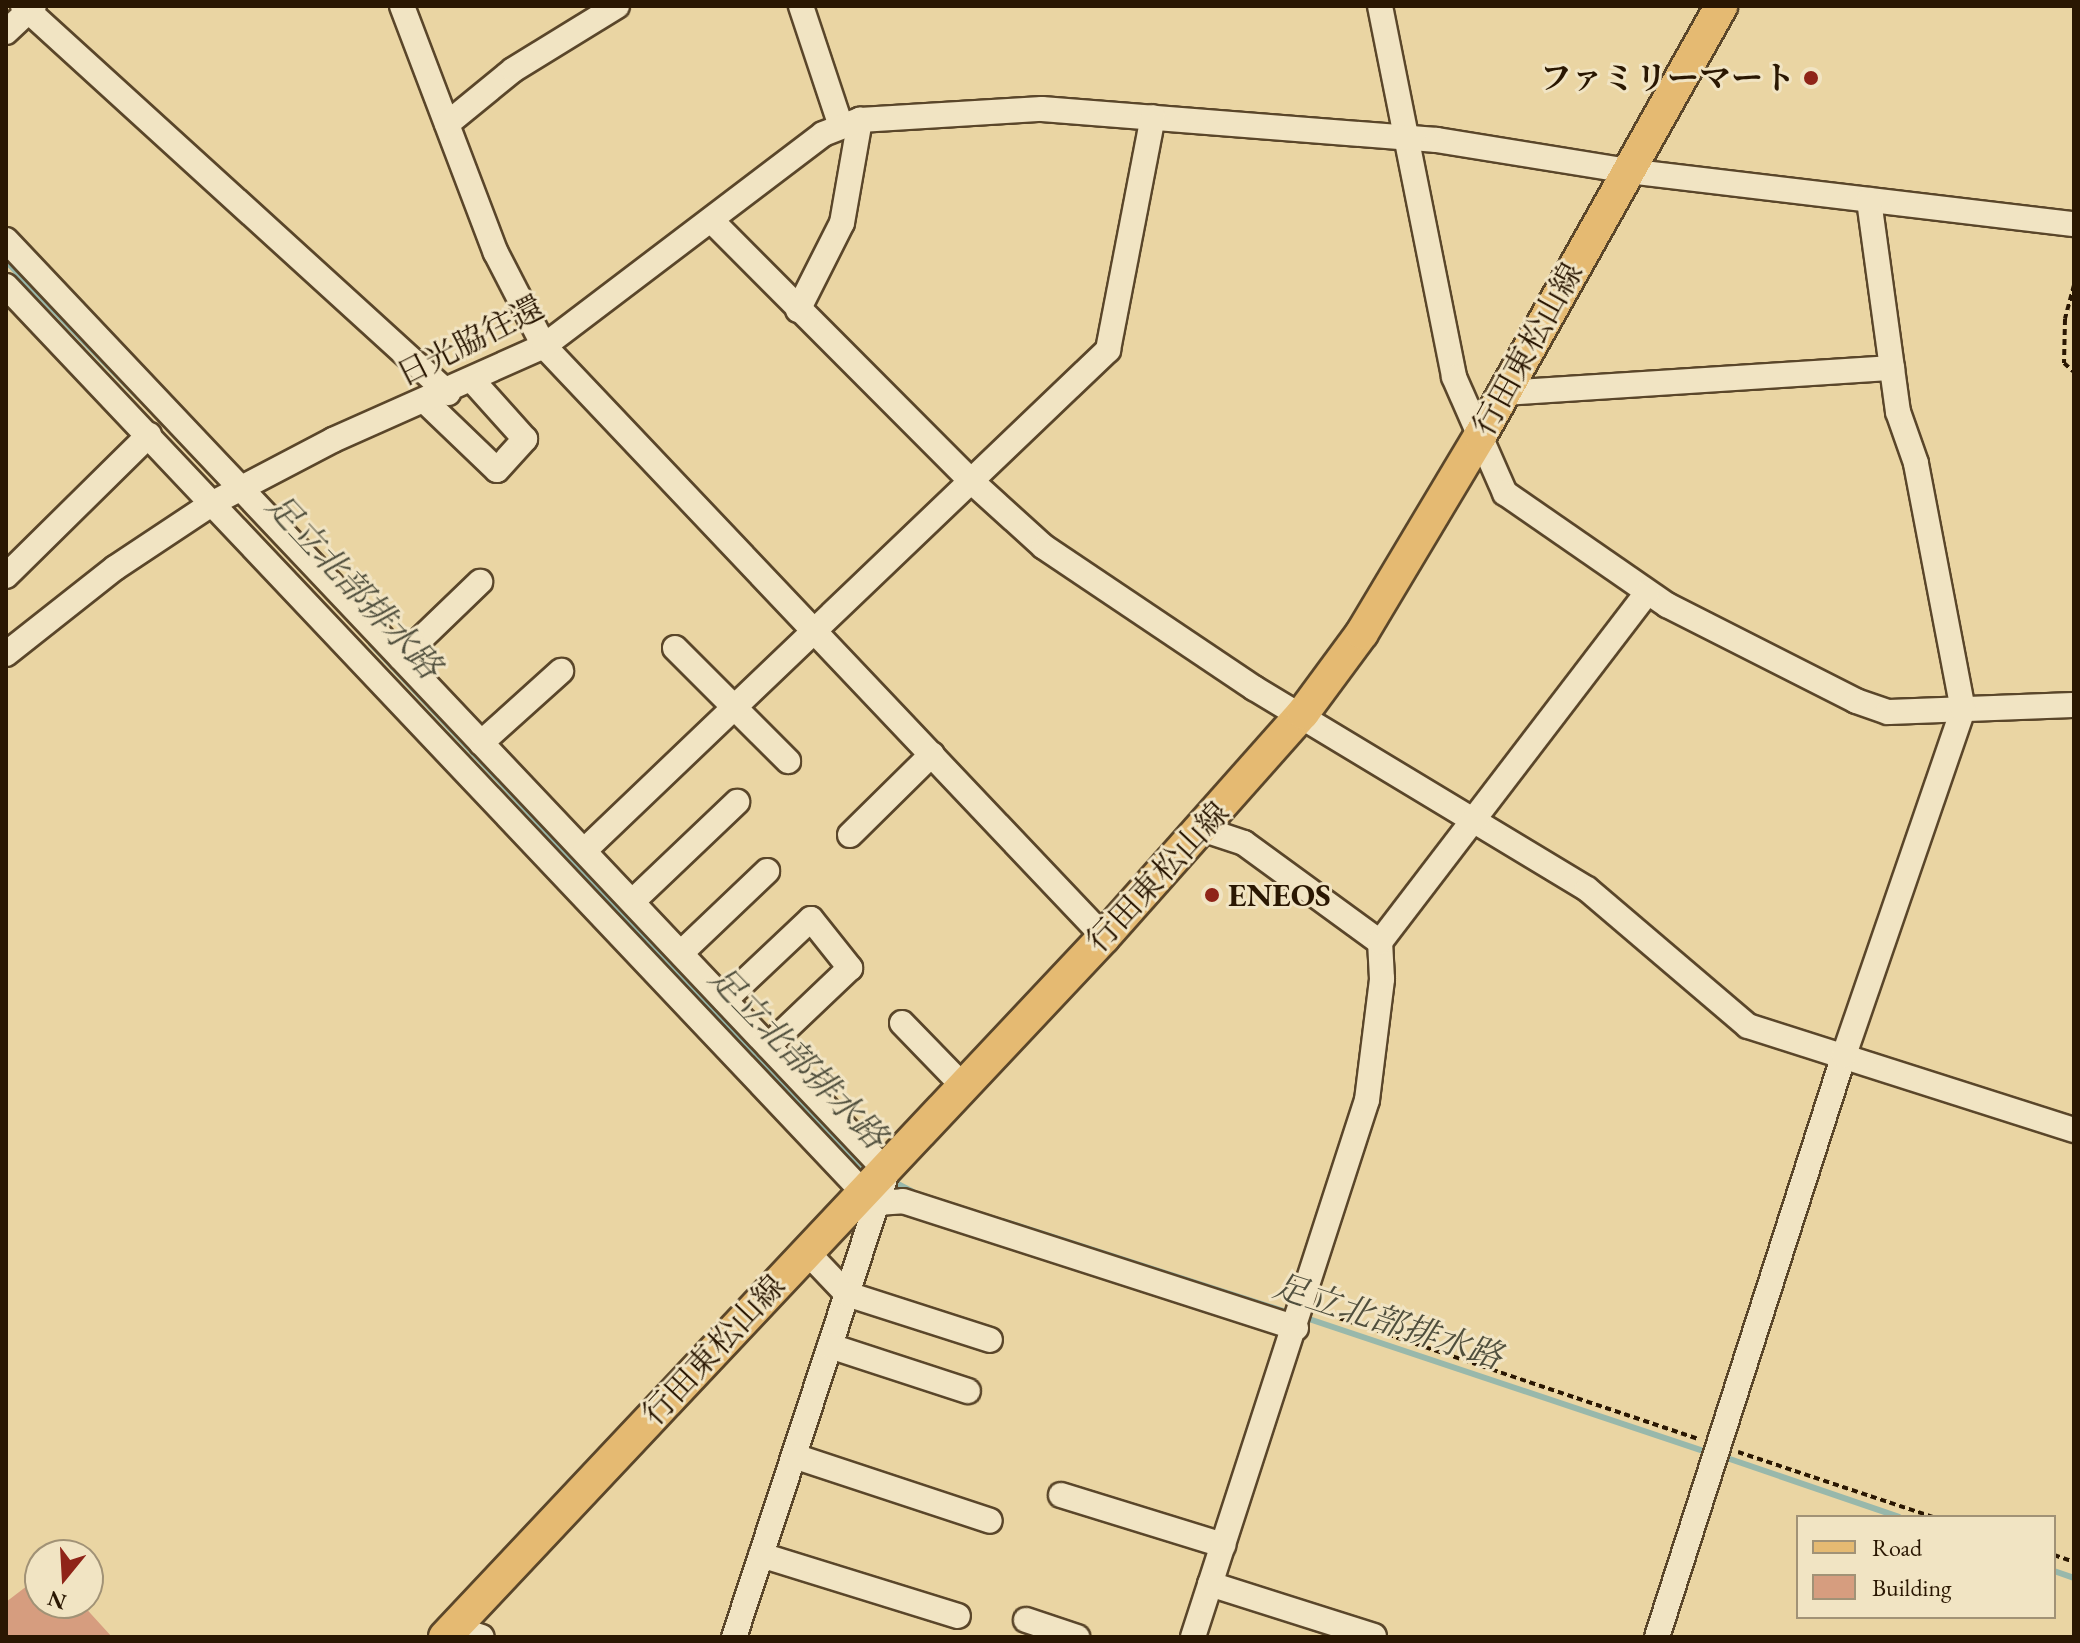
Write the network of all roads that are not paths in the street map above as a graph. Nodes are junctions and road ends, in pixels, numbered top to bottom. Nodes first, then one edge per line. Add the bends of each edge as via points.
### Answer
1 (402, 6) edge
2 (617, 6) edge
3 (801, 6) edge
4 (1380, 6) edge
5 (1721, 6) edge
6 (29, 8) edge
7 (6, 32) edge
8 (1153, 117) junction
9 (850, 123) junction
10 (447, 124) junction
11 (1409, 141) junction
12 (1628, 171) junction
13 (1869, 200) junction
14 (711, 220) junction
15 (2074, 224) edge
16 (6, 240) edge
17 (6, 286) edge
18 (798, 310) junction
19 (544, 346) junction
20 (1892, 368) junction
21 (473, 381) junction
22 (1504, 393) junction
23 (437, 397) junction
24 (149, 435) junction
25 (1480, 436) junction
26 (969, 479) junction
27 (241, 488) junction
28 (213, 503) junction
29 (6, 576) edge
30 (480, 582) dead end
31 (1647, 593) junction
32 (814, 628) junction
33 (675, 648) dead end
34 (6, 654) edge
35 (401, 658) junction
36 (561, 671) dead end
37 (734, 705) junction
38 (2074, 705) edge
39 (1963, 710) junction
40 (1303, 713) junction
41 (481, 743) junction
42 (932, 754) junction
43 (788, 761) dead end
44 (737, 802) dead end
45 (1474, 821) junction
46 (1202, 829) junction
47 (850, 835) dead end
48 (585, 850) junction
49 (767, 871) dead end
50 (633, 901) junction
51 (1104, 937) junction
52 (1380, 942) junction
53 (681, 953) junction
54 (725, 1000) junction
55 (902, 1023) dead end
56 (768, 1046) junction
57 (1844, 1055) junction
58 (963, 1086) junction
59 (2074, 1130) edge
60 (874, 1188) junction
61 (806, 1251) junction
62 (847, 1294) junction
63 (1299, 1317) junction
64 (990, 1340) dead end
65 (830, 1346) junction
66 (968, 1391) dead end
67 (794, 1456) junction
68 (1061, 1495) dead end
69 (990, 1521) dead end
70 (1223, 1545) junction
71 (761, 1555) junction
72 (1210, 1584) junction
73 (958, 1616) dead end
74 (1026, 1620) dead end
75 (460, 1634) edge
76 (743, 1635) edge
77 (1374, 1636) edge
78 (1077, 1637) edge
79 (1193, 1637) edge
80 (1657, 1637) edge

1 - 10 street
2 - 10 street via 513,70
3 - 9 street
4 - 11 street
5 - 12 main road, 行田東松山線
6 - 7 street
6 - 23 street
8 - 9 street via 1042,109
8 - 11 street
8 - 26 street via 1108,350
9 - 14 street, 日光脇往還 via 823,134
9 - 18 street via 842,223
10 - 19 street via 496,253
11 - 12 street via 1437,140
11 - 25 street via 1454,377
12 - 13 street
12 - 22 main road, 行田東松山線
13 - 15 street
13 - 20 street
14 - 18 street
14 - 19 street, 日光脇往還
16 - 27 street
17 - 24 street
18 - 26 street
19 - 21 street, 日光脇往還
19 - 32 street
20 - 22 street
20 - 39 street
21 - 23 street, 日光脇往還
21 - 23 street via 525,439 497,470
22 - 25 main road, 行田東松山線
23 - 27 street, 日光脇往還 via 333,440
24 - 28 street
24 - 29 street
25 - 31 street via 1505,493
25 - 40 main road, 行田東松山線 via 1362,633
26 - 32 street
26 - 40 street via 1044,547 1254,688
27 - 28 street, 日光脇往還
27 - 35 street
28 - 34 street, 日光脇往還 via 115,568
28 - 60 street
30 - 35 street
31 - 39 street via 1856,701 1888,712
31 - 45 street
32 - 37 street
32 - 42 street
33 - 37 street
35 - 41 street
36 - 41 street
37 - 43 street
37 - 48 street
38 - 39 street
39 - 57 street
40 - 45 street
40 - 46 main road, 行田東松山線
41 - 48 street
42 - 47 street
42 - 51 street
44 - 50 street
45 - 52 street
45 - 57 street via 1587,889 1748,1026
46 - 51 main road, 行田東松山線
46 - 52 street via 1244,843
48 - 50 street
49 - 53 street
50 - 53 street
51 - 58 main road, 行田東松山線
52 - 63 street via 1382,979 1367,1100
53 - 54 street
54 - 56 street
54 - 56 street via 811,919 850,968
55 - 58 street
56 - 60 street
57 - 59 street
57 - 80 street
58 - 60 main road, 行田東松山線
60 - 61 main road, 行田東松山線
60 - 62 street
60 - 63 street via 903,1201
61 - 62 street
61 - 75 main road, 行田東松山線
62 - 64 street
62 - 65 street
63 - 70 street
65 - 66 street
65 - 67 street
67 - 69 street
67 - 71 street
68 - 70 street
70 - 72 street
71 - 73 street
71 - 76 street
72 - 77 street
72 - 79 street
74 - 78 street

